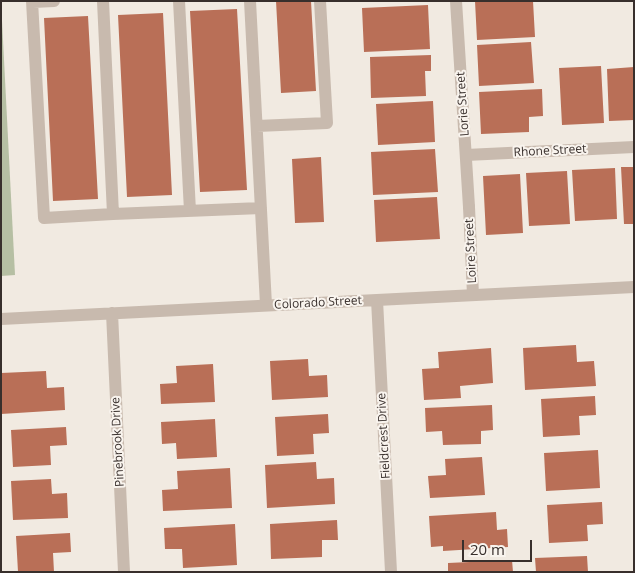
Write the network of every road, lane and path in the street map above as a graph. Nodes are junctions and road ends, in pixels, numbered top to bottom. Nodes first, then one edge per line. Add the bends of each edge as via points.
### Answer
1 (54, 1) edge
2 (103, 1) edge
3 (179, 1) edge
4 (250, 1) edge
5 (320, 1) edge
6 (456, 1) edge
7 (32, 2) edge
8 (257, 126) junction
9 (634, 147) edge
10 (466, 155) junction
11 (261, 208) junction
12 (469, 208) joint
13 (190, 211) junction
14 (112, 214) junction
15 (634, 286) edge
16 (473, 295) junction
17 (377, 300) junction
18 (266, 305) junction
19 (112, 313) junction
20 (1, 318) edge
21 (124, 572) edge
22 (391, 572) edge

1 - 7 street
2 - 14 street
3 - 13 street
4 - 8 street
5 - 8 street via 327,122
6 - 10 street, Lorie Street
7 - 14 street via 44,218
8 - 11 street
9 - 10 street, Rhone Street
10 - 12 street, Lorie Street
11 - 13 street
11 - 18 street
12 - 16 street, Loire Street
13 - 14 street
15 - 16 street, Colorado Street
16 - 17 street, Colorado Street
17 - 18 street, Colorado Street
17 - 22 street, Fieldcrest Drive
18 - 19 street, Colorado Street
19 - 20 street, Colorado Street
19 - 21 street, Pinebrook Drive

